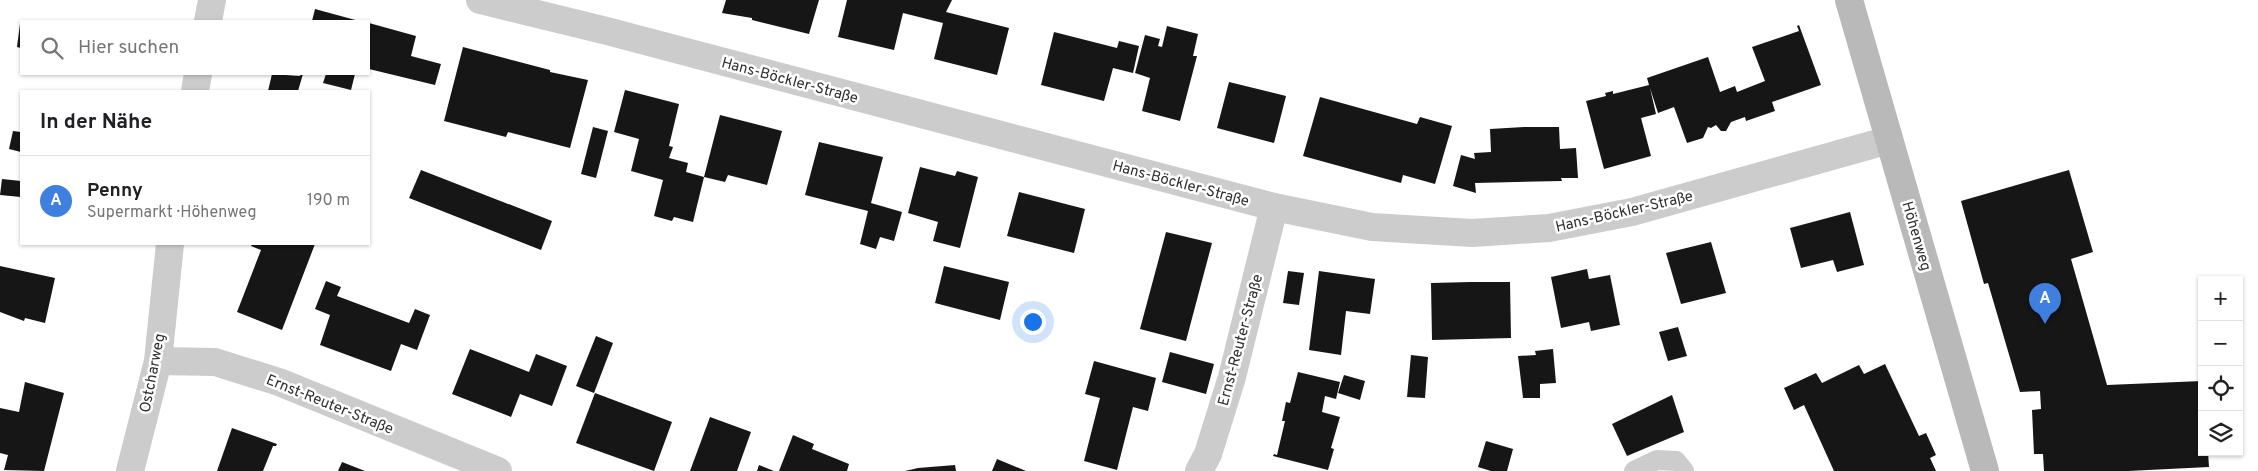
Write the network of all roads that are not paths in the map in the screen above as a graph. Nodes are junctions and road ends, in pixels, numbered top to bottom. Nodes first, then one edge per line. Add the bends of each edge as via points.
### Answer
1 (212, 0) edge
2 (480, 0) edge
3 (1849, 0) edge
4 (208, 20) edge
5 (198, 75) edge
6 (195, 90) edge
7 (1889, 140) junction
8 (1274, 208) junction
9 (170, 245) edge
10 (158, 361) junction
11 (130, 471) edge
12 (498, 471) edge
13 (1199, 471) edge
14 (1634, 471) edge
15 (1684, 471) edge
16 (1986, 471) edge

1 - 4 street
2 - 8 street, Hans-Böckler-Straße
3 - 7 main road, Höhenweg
5 - 6 street
7 - 8 street, Hans-Böckler-Straße via 1632,212 1549,228 1472,233 1372,227
7 - 16 main road, Höhenweg
8 - 13 street, Ernst-Reuter-Straße via 1232,378 1208,454
9 - 10 street, Ostcharweg
10 - 11 street, Ostcharweg
10 - 12 street, Ernst-Reuter-Straße via 215,362 270,379
14 - 15 lane via 1658,460 1676,461

